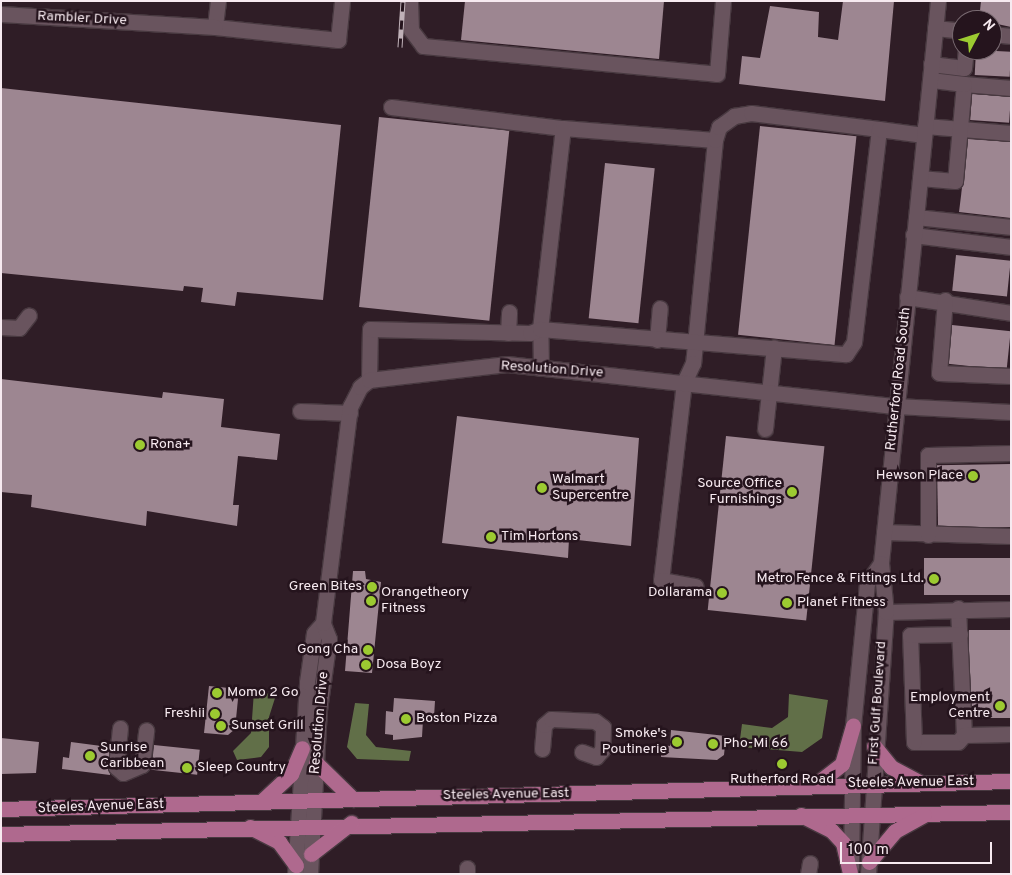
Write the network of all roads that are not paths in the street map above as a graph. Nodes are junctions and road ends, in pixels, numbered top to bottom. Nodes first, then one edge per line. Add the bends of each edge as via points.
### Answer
1 (218, 1) edge
2 (342, 1) edge
3 (410, 1) edge
4 (723, 1) edge
5 (938, 1) edge
6 (1, 14) edge
7 (215, 28) junction
8 (935, 28) junction
9 (952, 30) edge
10 (965, 60) edge
11 (931, 72) junction
12 (964, 84) junction
13 (1011, 88) edge
14 (391, 107) dead end
15 (563, 128) junction
16 (879, 129) junction
17 (960, 129) junction
18 (924, 130) junction
19 (1011, 132) edge
20 (715, 140) junction
21 (920, 178) junction
22 (916, 217) junction
23 (1011, 227) edge
24 (913, 235) junction
25 (1011, 247) edge
26 (907, 296) junction
27 (945, 300) junction
28 (660, 308) dead end
29 (510, 312) dead end
30 (1011, 312) edge
31 (29, 315) dead end
32 (1, 327) edge
33 (540, 329) junction
34 (508, 333) junction
35 (694, 339) junction
36 (657, 340) junction
37 (774, 347) junction
38 (541, 368) junction
39 (1011, 376) edge
40 (369, 380) junction
41 (684, 382) junction
42 (769, 391) junction
43 (896, 406) junction
44 (300, 410) dead end
45 (1011, 412) edge
46 (350, 413) junction
47 (765, 429) dead end
48 (1011, 453) edge
49 (884, 532) junction
50 (928, 535) junction
51 (1011, 536) edge
52 (880, 563) junction
53 (695, 586) dead end
54 (958, 608) junction
55 (1011, 609) edge
56 (886, 612) junction
57 (323, 623) junction
58 (960, 634) junction
59 (854, 726) junction
60 (120, 728) dead end
61 (146, 730) dead end
62 (1011, 734) edge
63 (964, 735) junction
64 (874, 746) junction
65 (302, 748) junction
66 (542, 748) dead end
67 (582, 752) dead end
68 (316, 763) junction
69 (1011, 781) edge
70 (921, 783) junction
71 (852, 784) junction
72 (872, 784) junction
73 (815, 785) junction
74 (353, 799) junction
75 (307, 800) junction
76 (262, 801) junction
77 (1, 809) edge
78 (1011, 812) edge
79 (872, 813) junction
80 (800, 814) junction
81 (853, 814) junction
82 (926, 814) junction
83 (351, 823) junction
84 (298, 824) junction
85 (314, 824) junction
86 (249, 826) junction
87 (1, 834) edge
88 (311, 854) junction
89 (869, 868) edge
90 (296, 869) edge
91 (310, 874) edge
92 (850, 874) edge

1 - 7 street
2 - 7 street, Rambler Drive via 338,40
3 - 4 street via 411,30 423,46 717,74
5 - 8 street, Rutherford Road South
6 - 7 street, Rambler Drive
8 - 9 street
8 - 11 street, Rutherford Road South
10 - 11 street via 964,68
11 - 12 street
11 - 18 street, Rutherford Road South
12 - 13 street
12 - 17 street
14 - 15 street
15 - 20 street
15 - 33 street
16 - 18 street
16 - 20 street via 751,113 734,116 719,126
16 - 37 street via 854,342 846,354
17 - 18 street
17 - 19 street
17 - 21 street via 955,181
18 - 21 street, Rutherford Road South
20 - 35 street
21 - 22 street, Rutherford Road South
22 - 23 street
22 - 24 street, Rutherford Road South
24 - 25 street
24 - 26 street, Rutherford Road South
26 - 27 street
26 - 43 street, Rutherford Road South
27 - 30 street
27 - 39 street via 939,373
28 - 36 street
29 - 34 street
31 - 32 street via 19,328
33 - 34 street
33 - 36 street
33 - 38 street
34 - 40 street via 370,329
35 - 36 street
35 - 37 street
35 - 41 street via 693,363
37 - 42 street
38 - 40 street, Resolution Drive via 507,364
38 - 41 street, Resolution Drive
40 - 46 street, Resolution Drive via 354,396
41 - 42 street, Resolution Drive
41 - 53 street via 661,580
42 - 43 street, Resolution Drive
42 - 47 street
43 - 45 street, Resolution Drive
43 - 49 street, Rutherford Road South
44 - 46 street
46 - 57 street, Resolution Drive
48 - 50 street via 928,455
49 - 50 street
49 - 52 street, Rutherford Road South
50 - 51 street
52 - 56 street, First Gulf Boulevard
52 - 59 street, Rutherford Road South via 867,583
54 - 55 street
54 - 56 street
54 - 58 street
56 - 64 street, First Gulf Boulevard
57 - 65 street, Resolution Drive via 314,633
57 - 68 street, Resolution Drive via 329,639
58 - 63 street
58 - 63 street via 910,636 914,742 958,742
59 - 71 street, Rutherford Road South
59 - 73 main road via 842,764
60 - 61 street via 116,767 124,772 142,765
62 - 63 street
64 - 70 main road via 891,768
64 - 72 street, First Gulf Boulevard
65 - 75 street, Resolution Drive
65 - 76 main road via 284,782
66 - 67 street via 544,725 551,719 595,721 603,728 602,750 596,757
68 - 74 main road
68 - 75 street, Resolution Drive
69 - 70 main road, Steeles Avenue East
70 - 72 main road, Steeles Avenue East
71 - 72 main road, Steeles Avenue East
71 - 73 main road, Steeles Avenue East
71 - 81 street, Rutherford Road South
72 - 79 street, First Gulf Boulevard
73 - 74 main road, Steeles Avenue East
74 - 75 main road, Steeles Avenue East
75 - 76 main road, Steeles Avenue East
75 - 84 street, Resolution Drive
75 - 85 street, Resolution Drive
76 - 77 main road, Steeles Avenue East
78 - 82 main road, Steeles Avenue East
79 - 81 main road, Steeles Avenue East
79 - 82 main road, Steeles Avenue East
79 - 89 street, First Gulf Boulevard
80 - 81 main road, Steeles Avenue East
80 - 83 main road, Steeles Avenue East
80 - 92 main road via 831,830 843,843
81 - 92 street
82 - 89 main road via 896,831
83 - 85 main road, Steeles Avenue East
83 - 88 main road
84 - 85 main road, Steeles Avenue East
84 - 86 main road, Steeles Avenue East
84 - 90 street, Resolution Drive
85 - 88 street, Resolution Drive
86 - 87 main road, Steeles Avenue East
86 - 90 main road via 278,842
88 - 91 street, Resolution Drive

